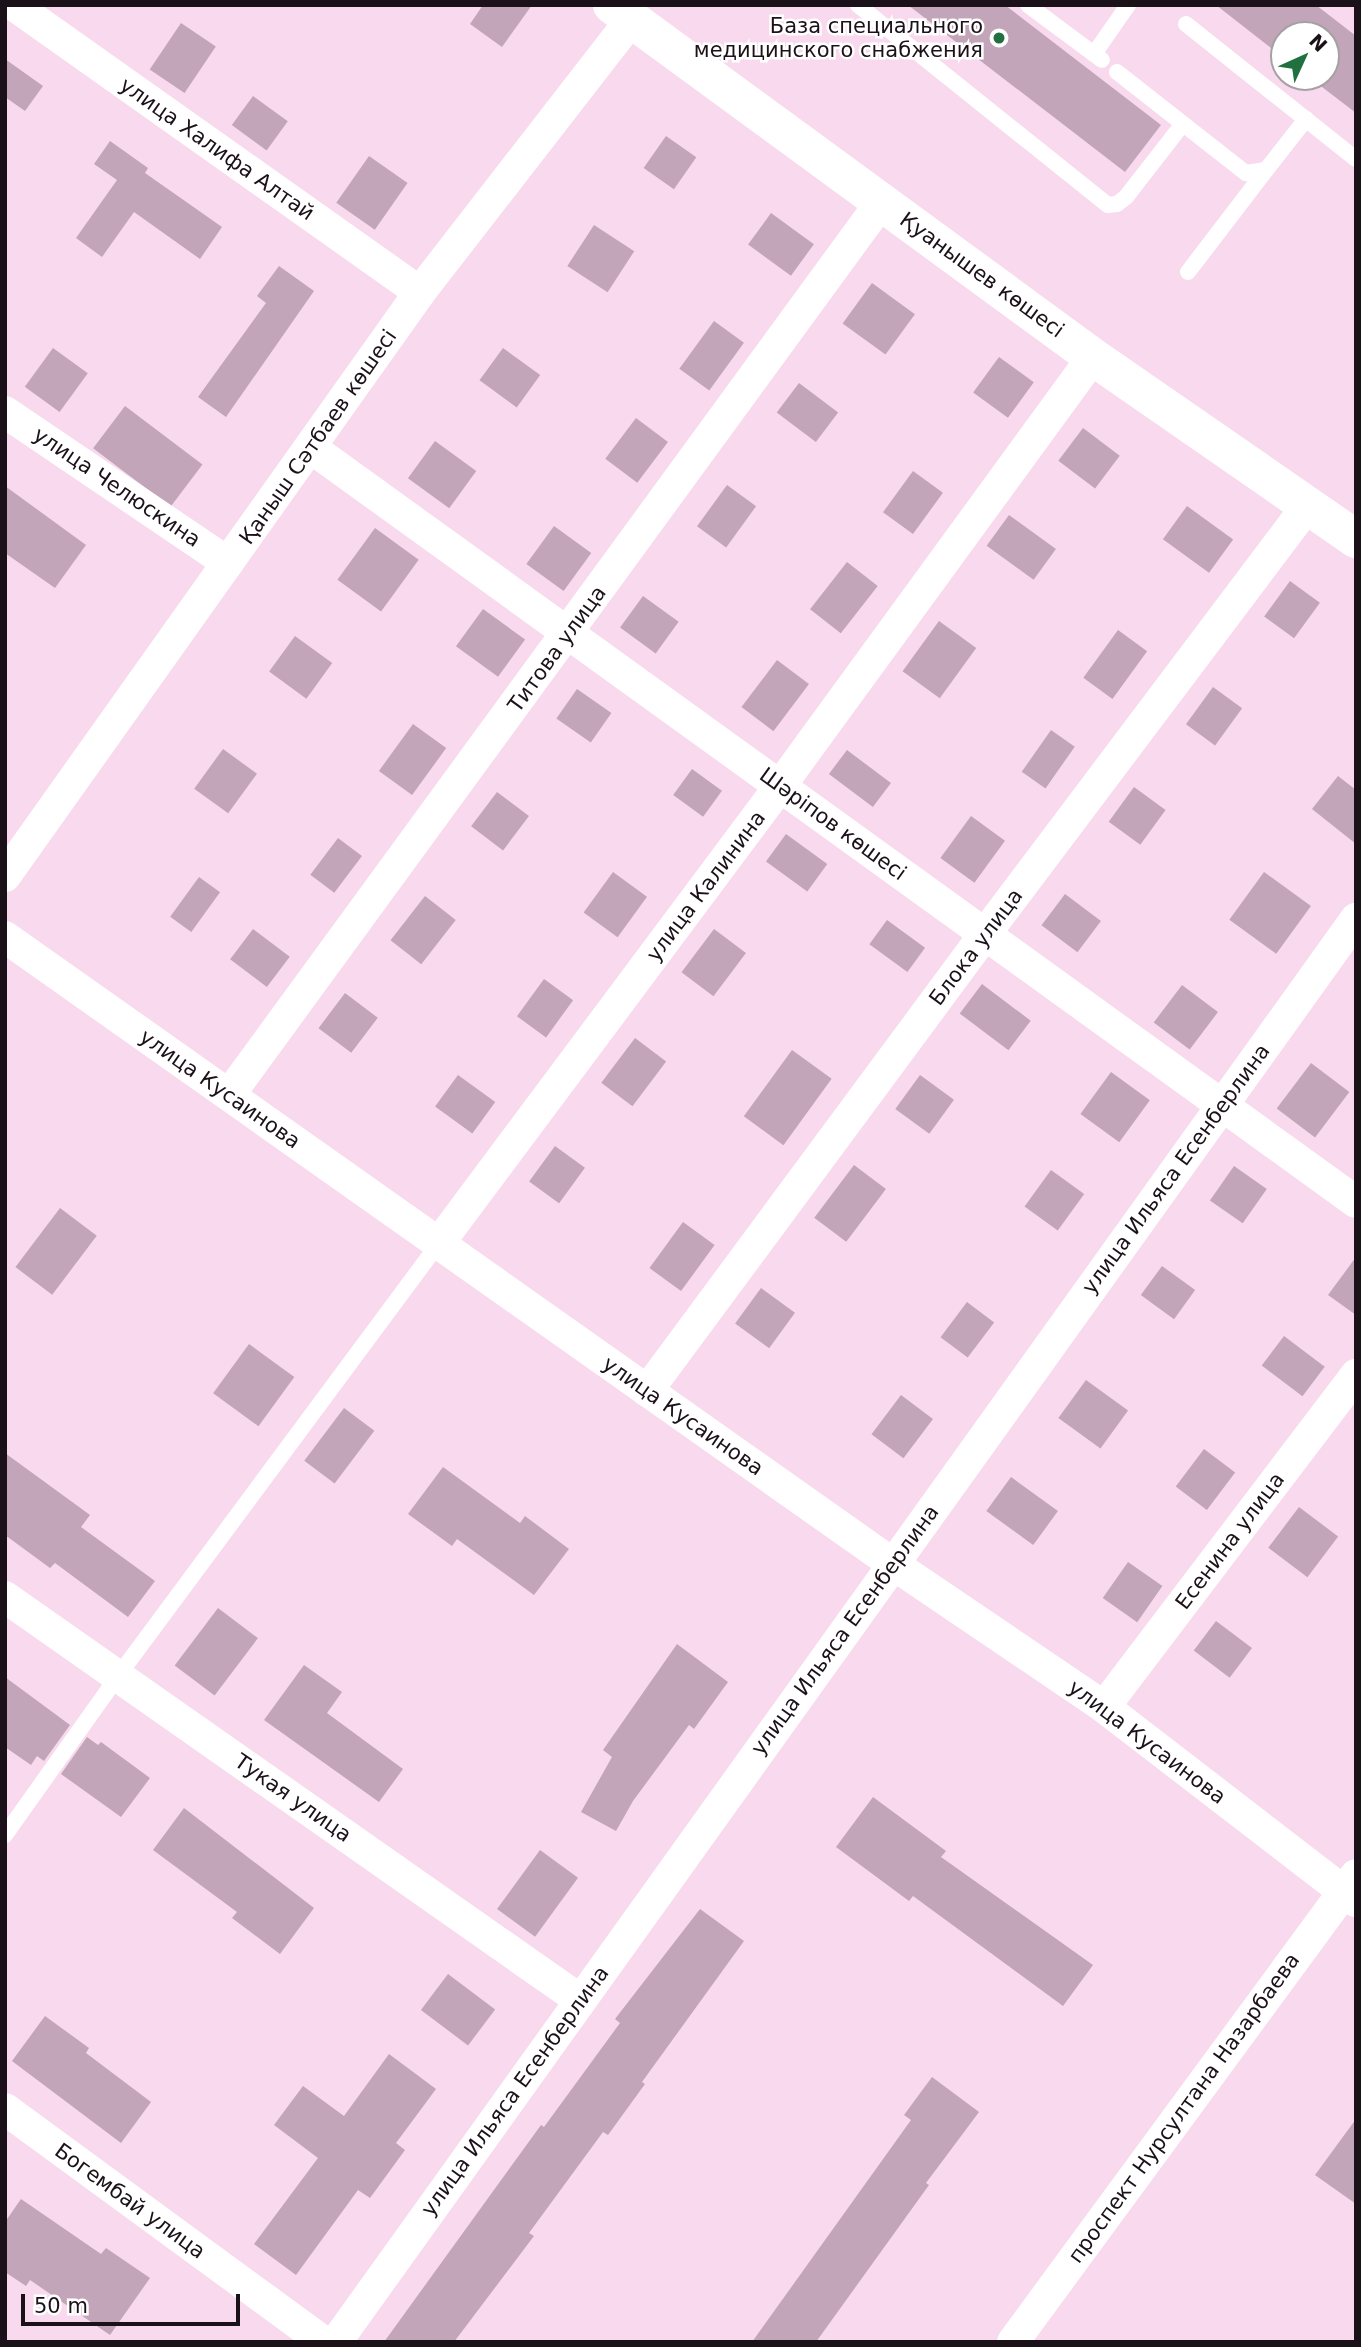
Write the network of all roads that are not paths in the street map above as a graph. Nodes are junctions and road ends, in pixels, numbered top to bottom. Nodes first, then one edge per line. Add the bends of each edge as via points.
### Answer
1 (14, 5) edge
2 (858, 5) edge
3 (1028, 5) edge
4 (1128, 5) edge
5 (628, 10) edge
6 (1186, 24) dead end
7 (1117, 72) dead end
8 (1306, 119) junction
9 (1182, 125) junction
10 (1356, 159) edge
11 (1266, 170) junction
12 (882, 201) junction
13 (1188, 272) dead end
14 (420, 292) junction
15 (1093, 357) junction
16 (5, 412) edge
17 (310, 446) junction
18 (1308, 505) junction
19 (1356, 539) edge
20 (228, 563) junction
21 (569, 633) junction
22 (780, 786) junction
23 (5, 876) edge
24 (1356, 919) edge
25 (985, 934) junction
26 (5, 937) edge
27 (229, 1096) junction
28 (1222, 1105) junction
29 (1356, 1202) edge
30 (439, 1243) junction
31 (1356, 1375) edge
32 (647, 1391) junction
33 (892, 1564) junction
34 (5, 1597) edge
35 (118, 1676) junction
36 (1104, 1707) junction
37 (5, 1835) edge
38 (1352, 1889) edge
39 (580, 2000) junction
40 (5, 2109) edge
41 (323, 2342) edge
42 (335, 2342) edge
43 (1013, 2342) edge

1 - 14 street, улица Халифа Алтай
2 - 9 lane via 1108,205 1126,197
3 - 4 lane via 1098,57
5 - 12 street, Қуанышев көшесі
5 - 14 street, Қаныш Сәтбаев көшесі
6 - 8 lane
7 - 9 lane
8 - 10 lane
8 - 11 lane
9 - 11 lane via 1246,173
11 - 13 lane
12 - 15 street, Қуанышев көшесі
12 - 21 street, Титова улица
14 - 17 street, Қаныш Сәтбаев көшесі
15 - 18 street, Қуанышев көшесі
15 - 22 street, улица Калинина
16 - 20 street, улица Челюскина
17 - 20 street, Қаныш Сәтбаев көшесі
17 - 21 street, Шәріпов көшесі
18 - 19 street, Қуанышев көшесі
18 - 25 street, Блока улица
20 - 23 street, Қаныш Сәтбаев көшесі
21 - 22 street, Шәріпов көшесі
21 - 27 street, Титова улица
22 - 25 street, Шәріпов көшесі
22 - 30 street, улица Калинина
24 - 28 street, улица Ильяса Есенберлина
25 - 28 street, Шәріпов көшесі
25 - 32 street, Блока улица
26 - 27 street, улица Кусаинова
27 - 30 street, улица Кусаинова
28 - 29 street, Шәріпов көшесі
28 - 33 street, улица Ильяса Есенберлина
30 - 32 street, улица Кусаинова
30 - 35 lane
31 - 36 street, Есенина улица
32 - 33 street, улица Кусаинова
33 - 36 street, улица Кусаинова
33 - 39 street, улица Ильяса Есенберлина
34 - 35 street, Тукая улица
35 - 37 lane
35 - 39 street, Тукая улица
36 - 38 street, улица Кусаинова
38 - 43 street, проспект Нурсултана Назарбаева
39 - 42 street, улица Ильяса Есенберлина
40 - 41 street, Богембай улица

